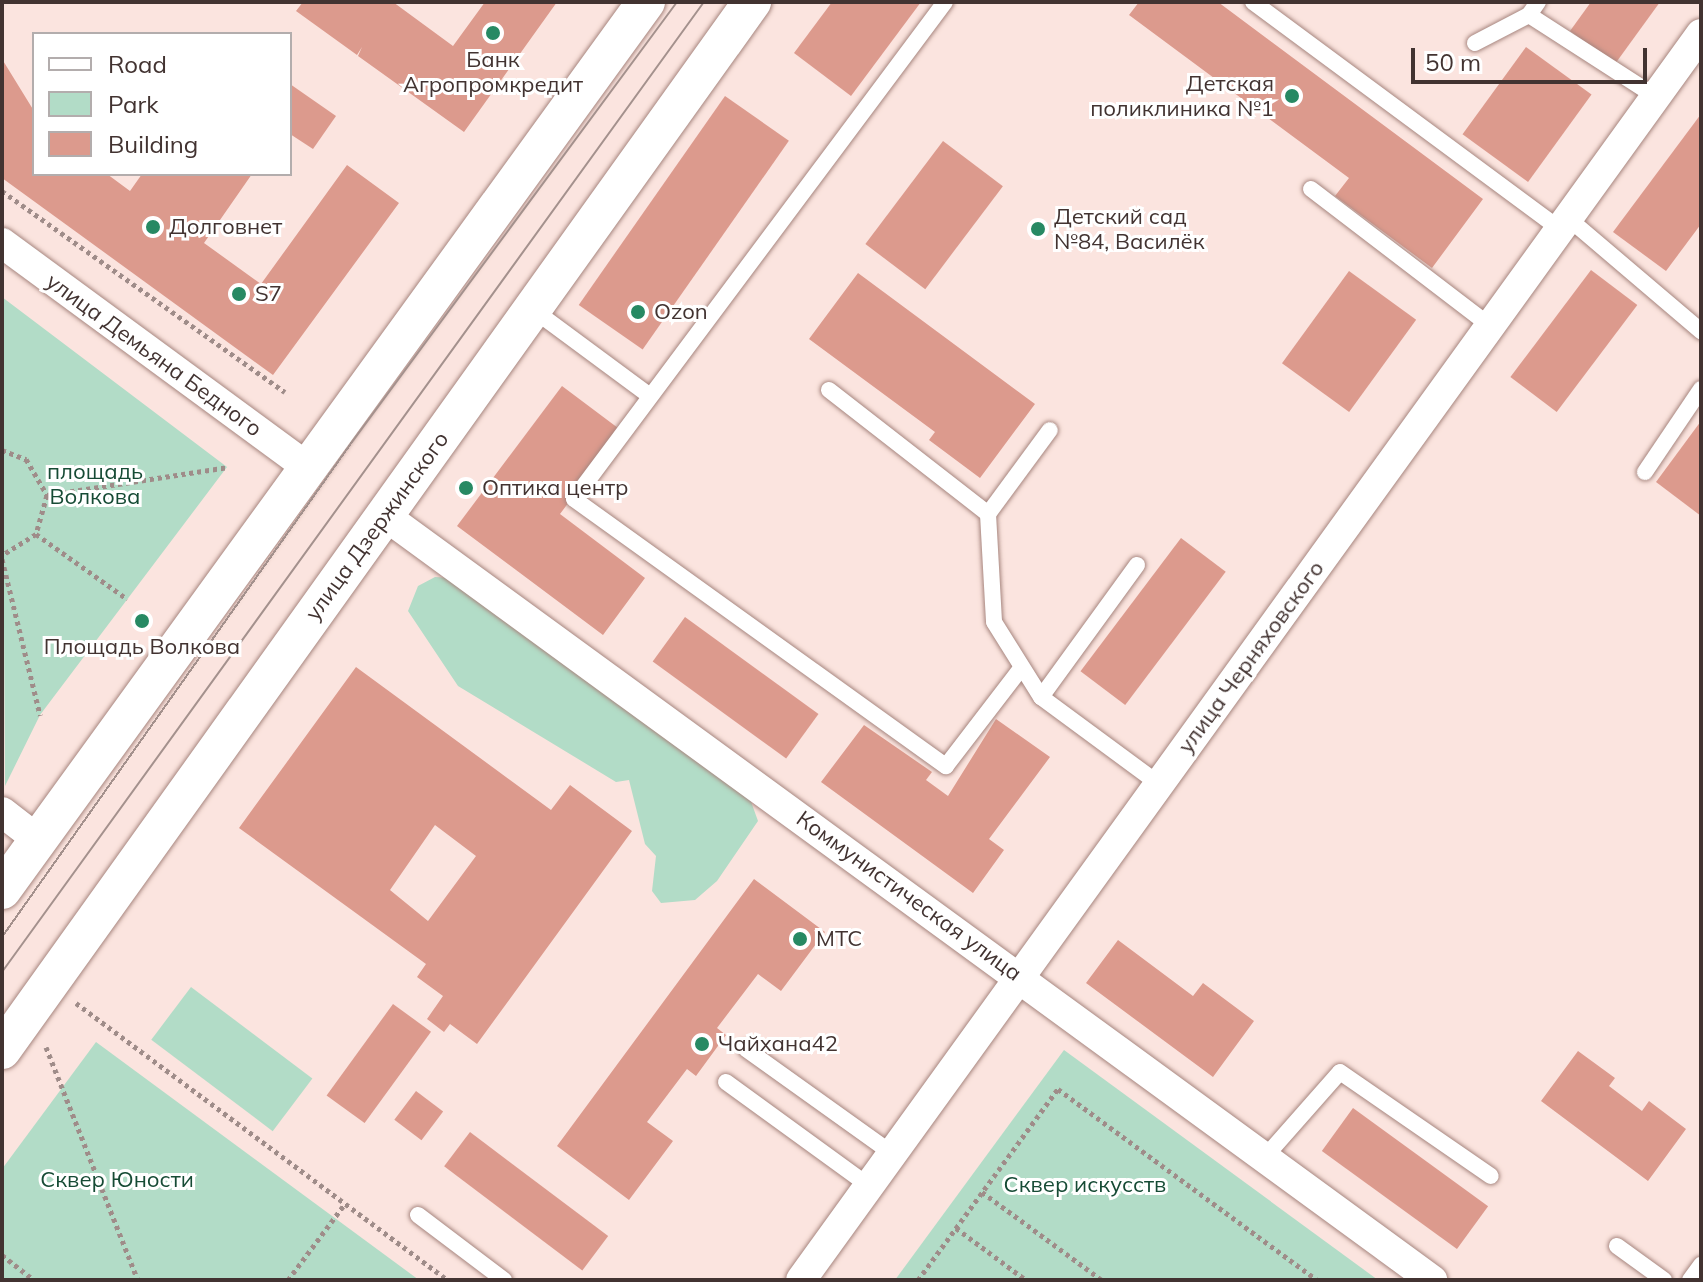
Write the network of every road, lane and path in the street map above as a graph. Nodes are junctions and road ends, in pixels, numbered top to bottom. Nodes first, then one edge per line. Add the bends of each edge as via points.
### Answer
1 (646, 2) edge
2 (752, 2) edge
3 (945, 2) edge
4 (1253, 2) edge
5 (1534, 9) edge
6 (1701, 35) edge
7 (1475, 43) dead end
8 (1656, 97) junction
9 (1311, 189) dead end
10 (2, 191) edge
11 (1564, 223) junction
12 (2, 243) edge
13 (530, 307) junction
14 (1490, 326) junction
15 (1701, 331) edge
16 (1701, 389) edge
17 (829, 390) dead end
18 (285, 392) dead end
19 (650, 396) junction
20 (1050, 430) dead end
21 (2, 450) edge
22 (227, 467) dead end
23 (307, 467) junction
24 (1645, 472) dead end
25 (47, 495) junction
26 (988, 514) junction
27 (384, 515) junction
28 (36, 534) junction
29 (2, 557) edge
30 (1137, 565) dead end
31 (127, 599) dead end
32 (1019, 671) junction
33 (1041, 697) junction
34 (40, 715) dead end
35 (1159, 784) junction
36 (2, 812) edge
37 (37, 839) junction
38 (2, 890) edge
39 (1020, 977) junction
40 (63, 994) dead end
41 (39, 1029) dead end
42 (746, 1049) dead end
43 (2, 1050) edge
44 (726, 1082) dead end
45 (891, 1153) junction
46 (1265, 1157) junction
47 (1491, 1176) dead end
48 (868, 1185) junction
49 (982, 1192) junction
50 (344, 1205) junction
51 (418, 1215) dead end
52 (956, 1228) junction
53 (1617, 1246) dead end
54 (2, 1255) edge
55 (1701, 1265) edge
56 (34, 1280) edge
57 (138, 1280) edge
58 (288, 1280) edge
59 (447, 1280) edge
60 (504, 1280) edge
61 (801, 1280) edge
62 (918, 1280) edge
63 (1026, 1280) edge
64 (1102, 1280) edge
65 (1317, 1280) edge
66 (1432, 1280) edge
67 (1664, 1280) edge
68 (1690, 1280) edge

1 - 23 street
2 - 13 street, улица Дзержинского
3 - 19 lane
4 - 11 lane
5 - 7 lane
5 - 8 lane
6 - 8 street, улица Черняховского
8 - 11 street, улица Черняховского
9 - 14 lane
10 - 18 path
11 - 14 street, улица Черняховского
11 - 15 lane
12 - 23 street, улица Демьяна Бедного
13 - 19 lane
13 - 27 street, улица Дзержинского
14 - 35 street, улица Черняховского
16 - 24 lane
17 - 26 lane
19 - 32 lane via 574,499 946,766
20 - 26 lane
21 - 25 path via 26,459
22 - 25 path
23 - 37 street
25 - 28 path
26 - 32 lane via 994,622
27 - 39 street, Коммунистическая улица
27 - 43 street, улица Дзержинского
28 - 29 path
28 - 31 path
29 - 34 path
30 - 33 lane
32 - 33 lane
33 - 35 lane
35 - 39 street, улица Черняховского
36 - 37 street
37 - 38 street
39 - 45 street, улица Черняховского
39 - 46 street, Коммунистическая улица
40 - 50 path
41 - 57 path
42 - 45 lane
44 - 48 lane
45 - 48 street, улица Черняховского
46 - 47 lane via 1340,1072
46 - 66 street, Коммунистическая улица
48 - 61 street, улица Черняховского
49 - 52 path
49 - 64 path
49 - 65 path via 1058,1089
50 - 58 path
50 - 59 path
51 - 60 lane
52 - 62 path
52 - 63 path
53 - 67 lane
54 - 56 path
55 - 68 lane

